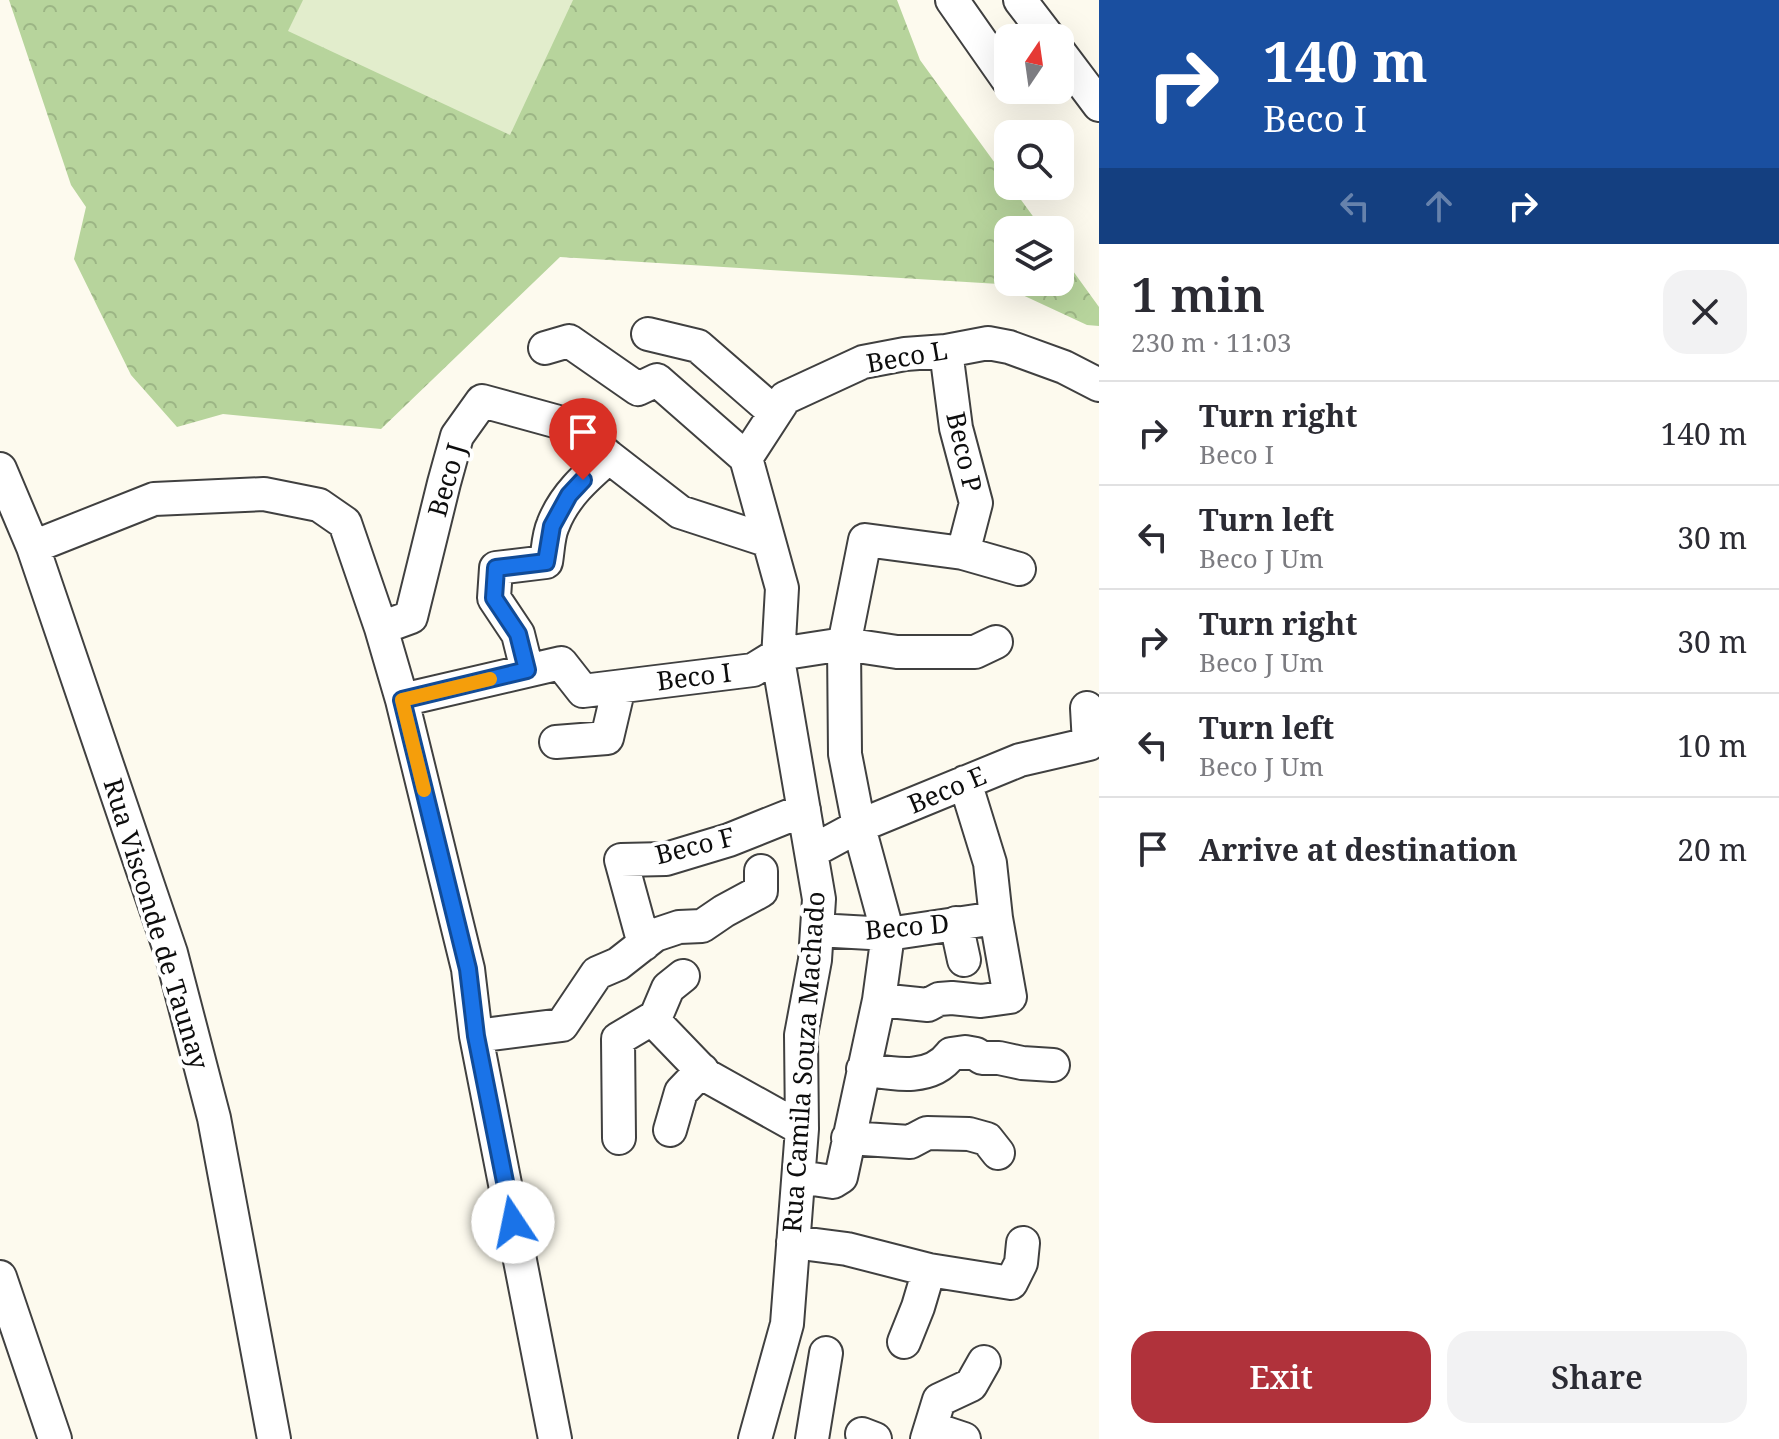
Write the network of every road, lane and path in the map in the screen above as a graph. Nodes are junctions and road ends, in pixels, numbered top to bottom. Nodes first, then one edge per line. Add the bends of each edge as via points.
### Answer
1 (952, 0) edge
2 (1020, 0) edge
3 (1038, 24) edge
4 (994, 59) edge
5 (1074, 72) edge
6 (1099, 105) edge
7 (648, 334) dead end
8 (545, 348) dead end
9 (946, 351) junction
10 (1099, 385) edge
11 (775, 413) junction
12 (609, 457) junction
13 (746, 458) junction
14 (0, 469) edge
15 (769, 541) junction
16 (33, 547) junction
17 (963, 553) junction
18 (1019, 569) dead end
19 (381, 628) junction
20 (996, 642) dead end
21 (844, 644) junction
22 (779, 654) junction
23 (527, 670) junction
24 (619, 687) junction
25 (402, 700) junction
26 (1087, 708) dead end
27 (556, 742) dead end
28 (965, 782) junction
29 (804, 810) junction
30 (859, 826) junction
31 (811, 852) junction
32 (761, 871) dead end
33 (996, 918) junction
34 (956, 923) junction
35 (817, 930) junction
36 (888, 934) junction
37 (644, 944) junction
38 (964, 960) dead end
39 (683, 976) dead end
40 (879, 1000) junction
41 (655, 1017) junction
42 (476, 1036) junction
43 (1053, 1065) dead end
44 (863, 1069) junction
45 (702, 1070) junction
46 (802, 1129) junction
47 (670, 1130) dead end
48 (619, 1138) dead end
49 (848, 1138) junction
50 (998, 1153) dead end
51 (799, 1177) junction
52 (793, 1242) junction
53 (1023, 1243) dead end
54 (929, 1270) junction
55 (0, 1277) edge
56 (904, 1342) dead end
57 (826, 1353) dead end
58 (984, 1362) dead end
59 (929, 1434) edge
60 (55, 1439) edge
61 (274, 1439) edge
62 (555, 1439) edge
63 (755, 1439) edge
64 (812, 1439) edge
65 (964, 1439) edge

1 - 4 street
2 - 3 street
5 - 6 street
7 - 11 street via 698,346
8 - 13 street via 569,341 638,389 657,380
9 - 10 street, Beco L via 988,343 1009,347
9 - 11 street, Beco L via 863,362 785,398
9 - 17 street, Beco P via 956,428 976,503
11 - 13 street, Beco L
12 - 15 street, Beco J via 680,512
12 - 19 street, Beco J via 573,426 482,401 457,436 411,617
12 - 23 street via 569,495 552,526 546,562 496,568 494,598 518,634
13 - 15 street, Rua Camila Souza Machado
14 - 16 street, Rua Visconde de Taunay
15 - 22 street, Rua Camila Souza Machado via 782,588
16 - 19 street via 154,499 264,494 319,505 345,523
16 - 61 street, Rua Visconde de Taunay via 171,953 214,1118
17 - 18 street
17 - 21 street via 865,540
19 - 25 street
20 - 21 street, Beco I via 975,652 897,652
21 - 22 street, Beco I
21 - 30 street via 845,754
22 - 24 street, Beco I via 753,670
22 - 29 street, Rua Camila Souza Machado
23 - 24 street, Beco I via 561,663 583,691
23 - 25 street, Beco I
24 - 27 street via 607,738
25 - 42 street via 468,969
26 - 28 street, Beco E via 1089,744 1020,760
28 - 30 street, Beco E
28 - 33 street via 990,863
29 - 31 street, Rua Camila Souza Machado
29 - 37 street, Beco F via 666,859 621,860
30 - 31 street, Beco E
30 - 36 street
31 - 35 street, Rua Camila Souza Machado via 819,899
32 - 37 street via 761,891 702,926 679,927
33 - 34 street, Beco D
33 - 40 street via 1010,997 939,999 928,1005
34 - 36 street, Beco D
34 - 38 street
35 - 36 street, Beco D
35 - 46 street, Rua Camila Souza Machado via 801,1035
36 - 40 street
37 - 42 street via 597,973 562,1025
39 - 41 street via 668,988
40 - 44 street
41 - 45 street
41 - 48 street via 618,1039
42 - 62 street
43 - 44 street via 965,1052 951,1054 933,1070 902,1076
44 - 49 street
45 - 46 street
45 - 47 street via 681,1092
46 - 51 street, Rua Camila Souza Machado
49 - 50 street via 910,1142 927,1133 969,1134 987,1139
49 - 51 street via 841,1177 833,1182
51 - 52 street, Rua Camila Souza Machado
52 - 54 street via 848,1240
52 - 63 street, Rua Camila Souza Machado via 787,1324
53 - 54 street via 1011,1283
54 - 56 street
55 - 60 street
57 - 64 street
58 - 59 street via 971,1385 939,1400
59 - 65 street

